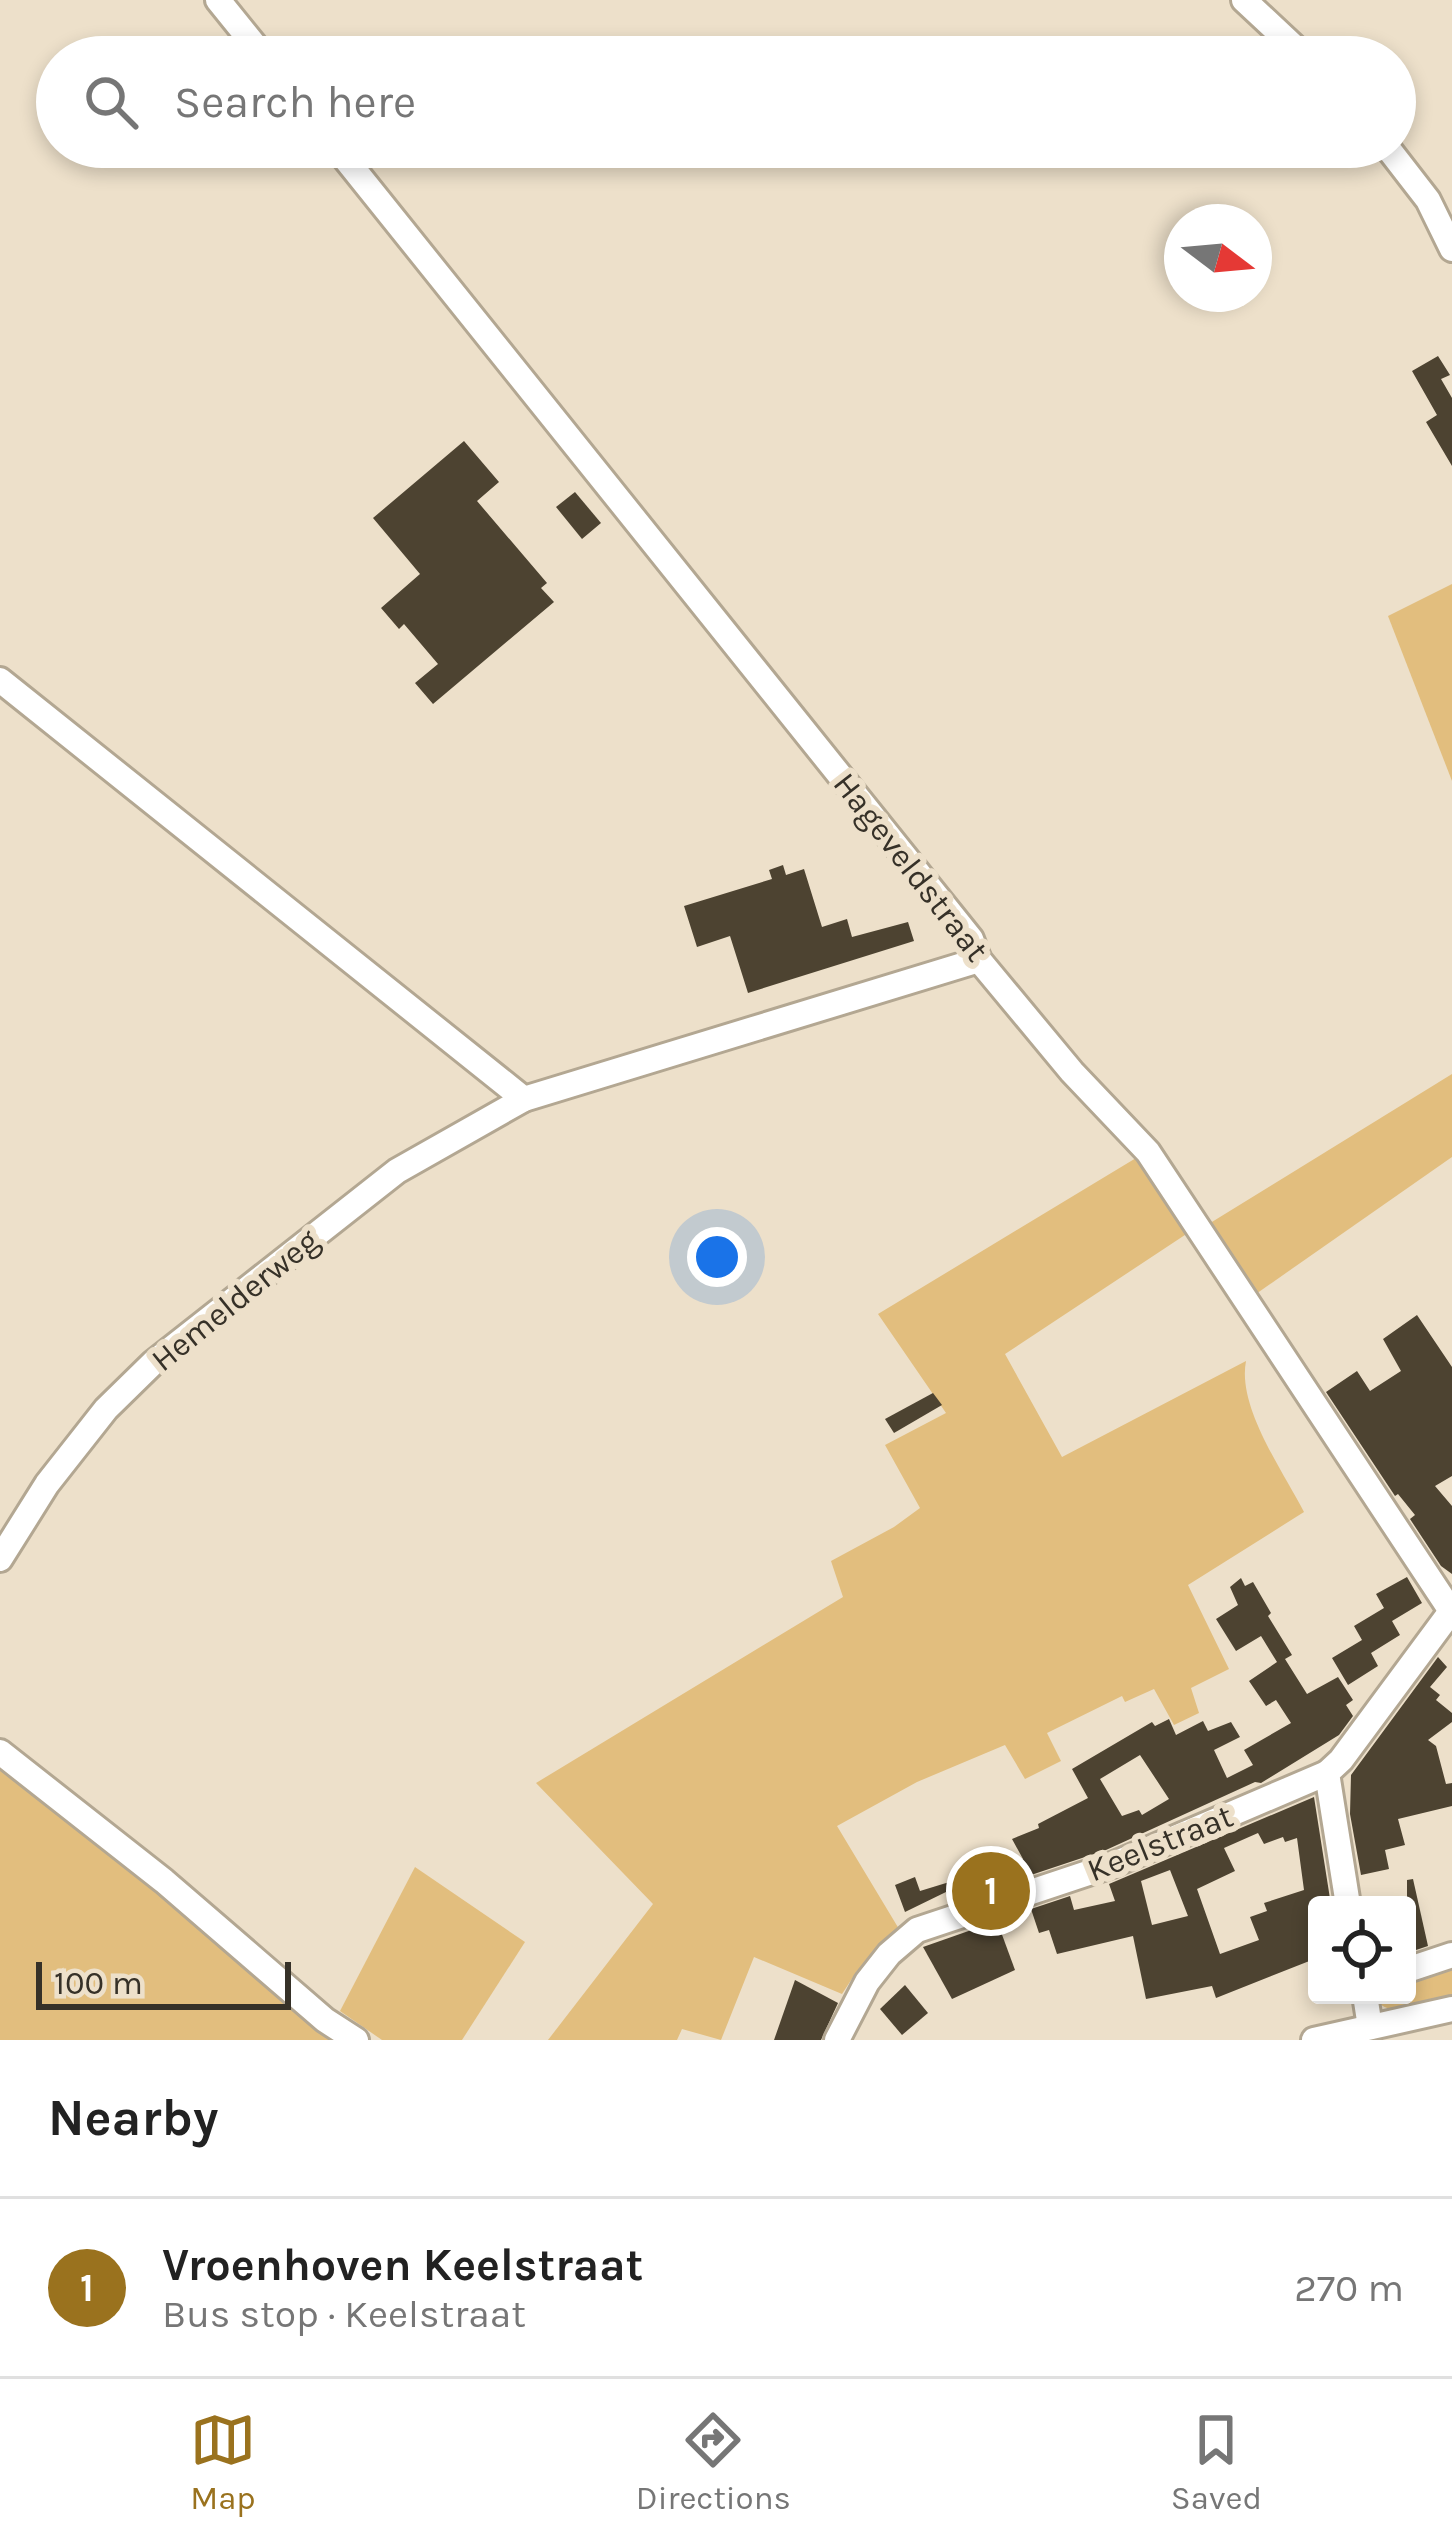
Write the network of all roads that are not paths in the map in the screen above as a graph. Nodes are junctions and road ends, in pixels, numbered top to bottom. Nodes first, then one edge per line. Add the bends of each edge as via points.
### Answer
1 (218, 0) edge
2 (1244, 0) edge
3 (247, 36) edge
4 (1283, 36) edge
5 (353, 168) edge
6 (1403, 168) edge
7 (1452, 249) edge
8 (0, 680) edge
9 (979, 960) junction
10 (524, 1099) junction
11 (0, 1559) edge
12 (1452, 1611) edge
13 (0, 1752) edge
14 (1327, 1773) junction
15 (1347, 1896) edge
16 (1452, 1955) edge
17 (1416, 1967) edge
18 (1366, 2004) edge
19 (1452, 2009) edge
20 (1370, 2027) junction
21 (356, 2040) edge
22 (837, 2040) edge
23 (1313, 2040) edge

1 - 3 street
2 - 4 street
5 - 9 street, Hageveldstraat via 971,939
6 - 7 street
8 - 10 street
9 - 10 street, Hemelderweg
9 - 12 street, Hageveldstraat via 1148,1151
10 - 11 street, Hemelderweg via 398,1171 153,1364 76,1447
12 - 14 street
13 - 21 street
14 - 15 street
14 - 22 street, Keelstraat via 1112,1865 917,1930 867,1982
16 - 17 street
18 - 20 street
19 - 20 street
20 - 23 street

